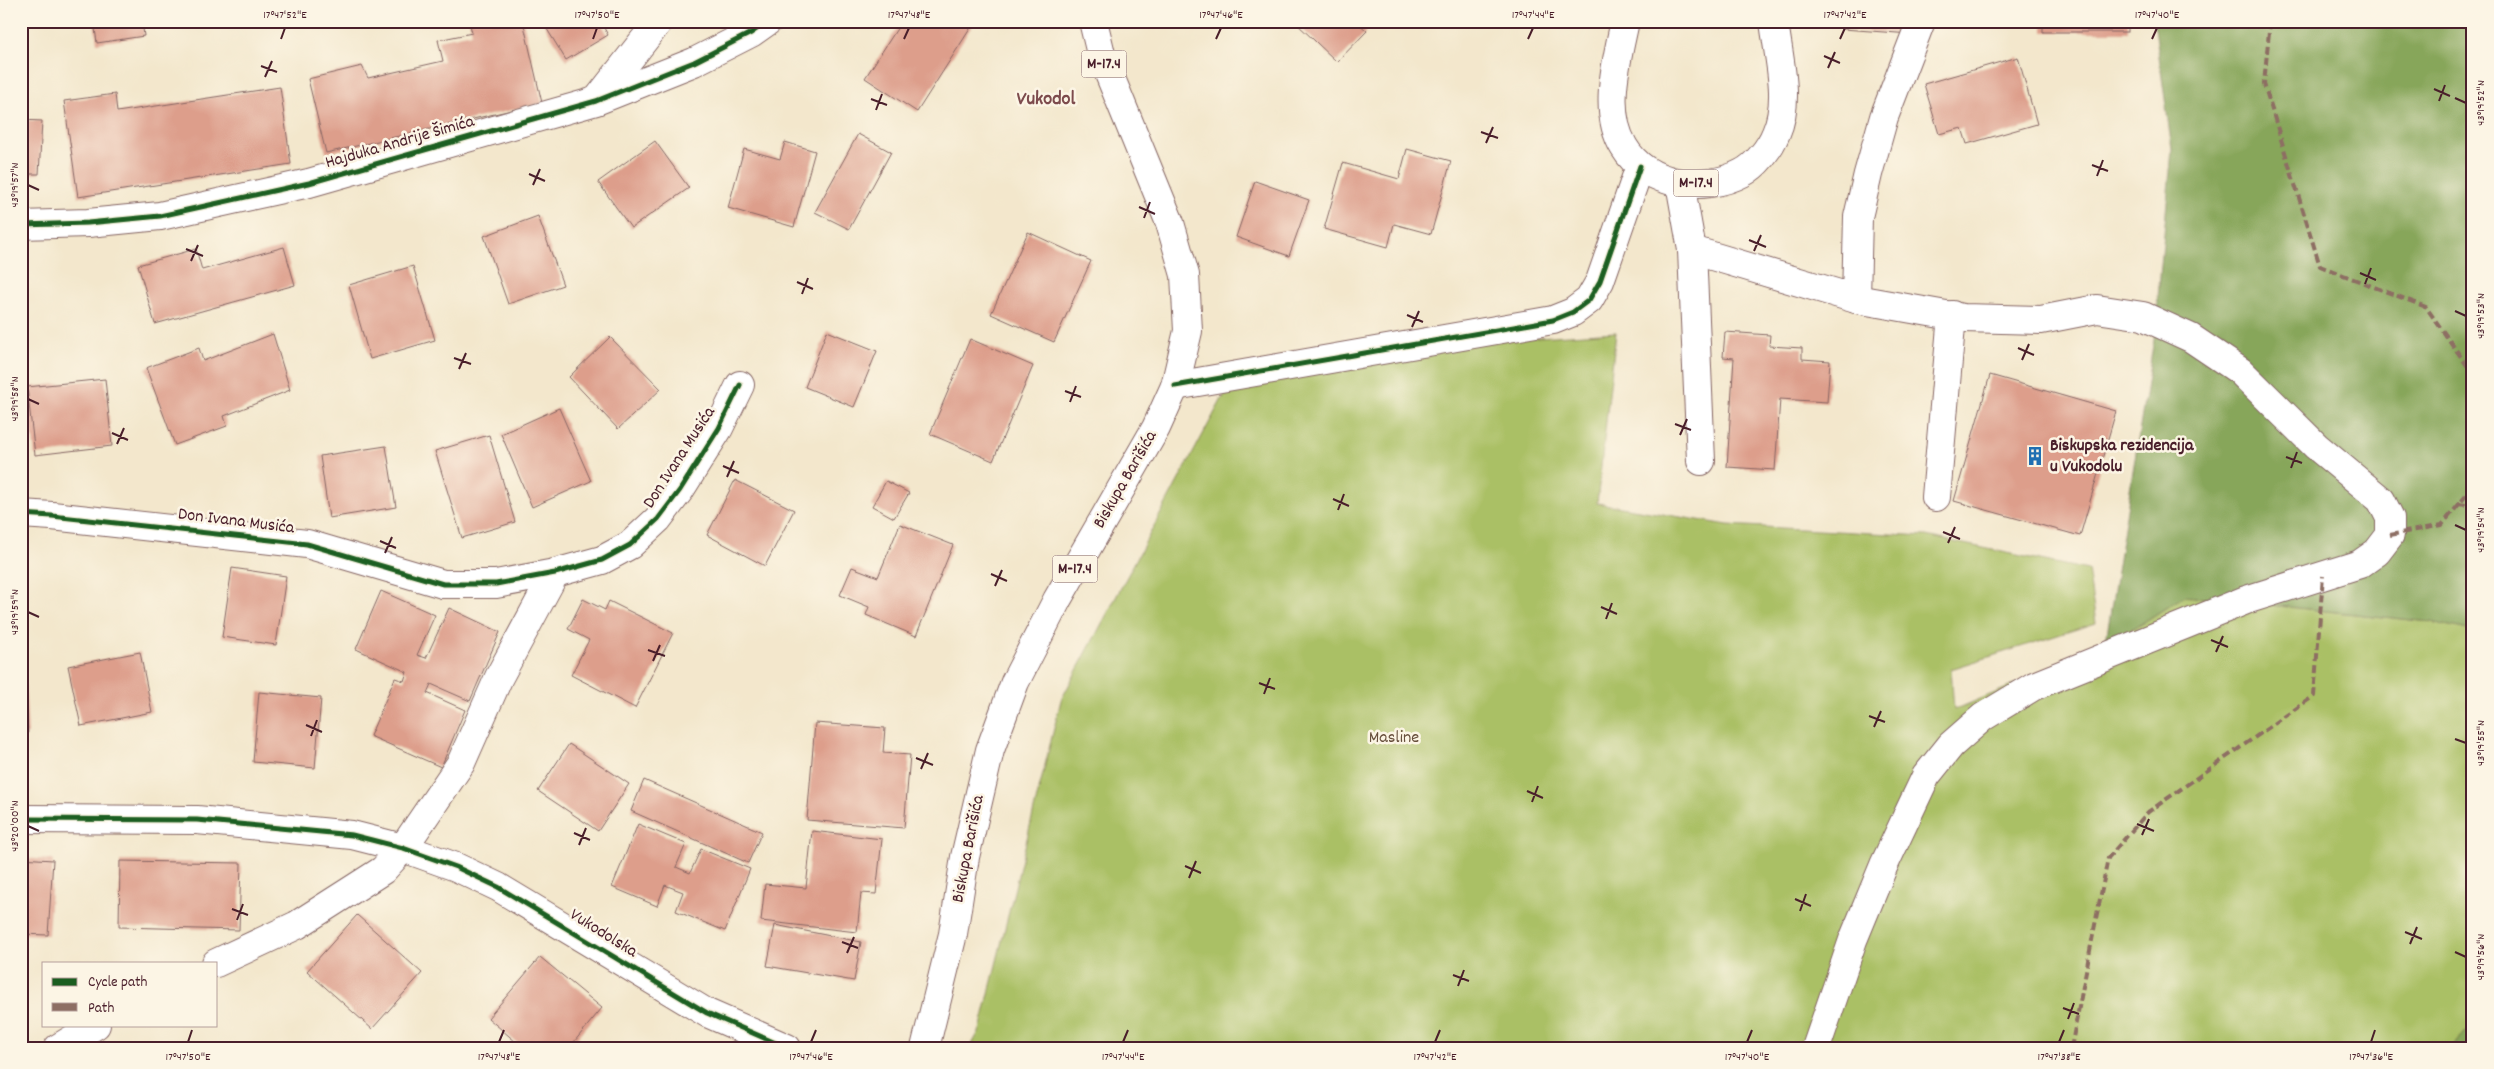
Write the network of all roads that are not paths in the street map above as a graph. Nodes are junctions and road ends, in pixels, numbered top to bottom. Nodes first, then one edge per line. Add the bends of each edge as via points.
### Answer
1 (659, 21) edge
2 (768, 21) edge
3 (1093, 21) edge
4 (1625, 21) edge
5 (1774, 21) edge
6 (1921, 21) edge
7 (596, 101) junction
8 (1640, 166) junction
9 (1680, 183) junction
10 (21, 226) edge
11 (1692, 250) junction
12 (1856, 299) junction
13 (1952, 315) junction
14 (740, 386) dead end
15 (1175, 386) junction
16 (1701, 461) dead end
17 (1936, 497) dead end
18 (21, 514) edge
19 (556, 573) junction
20 (21, 818) edge
21 (403, 848) junction
22 (218, 962) edge
23 (94, 1026) edge
24 (58, 1048) edge
25 (787, 1048) edge
26 (925, 1048) edge
27 (1816, 1048) edge

1 - 7 street
2 - 7 street, Hajduka Andrije Šimića via 694,62
3 - 15 street, Biskupa Barišića / M-17.4 via 1101,54 1170,223 1185,275 1188,331
4 - 8 street, M-17.4 via 1616,66 1614,117 1624,147
5 - 9 street, M-17.4 via 1782,80 1782,111 1776,134 1764,154 1743,173 1712,183
6 - 12 street via 1884,117 1868,174 1858,217
7 - 10 street, Hajduka Andrije Šimića via 309,183 169,214
8 - 9 street, M-17.4 via 1658,177
8 - 15 street via 1600,281 1589,300 1573,312 1553,320
9 - 11 street
11 - 12 street
11 - 16 street
12 - 13 street
13 - 17 street
13 - 27 street via 2041,320 2097,309 2144,316 2191,338 2240,371 2316,446 2381,500 2390,518 2390,535 2377,552 2360,564 2246,600 2034,686 1983,717 1951,746 1926,776 1853,940
14 - 19 street, Don Ivana Musića via 719,428 658,519 630,545 602,560
15 - 26 street, Biskupa Barišića / M-17.4 via 1156,428 1057,600 1015,682 990,750 965,857 953,934
18 - 19 street, Don Ivana Musića via 307,544 443,584 496,584
19 - 21 street via 499,677 461,763
20 - 21 street via 197,820 352,835
21 - 22 street via 383,870 297,925
21 - 25 street, Vukodolska via 456,867 498,887 707,1014
23 - 24 street

